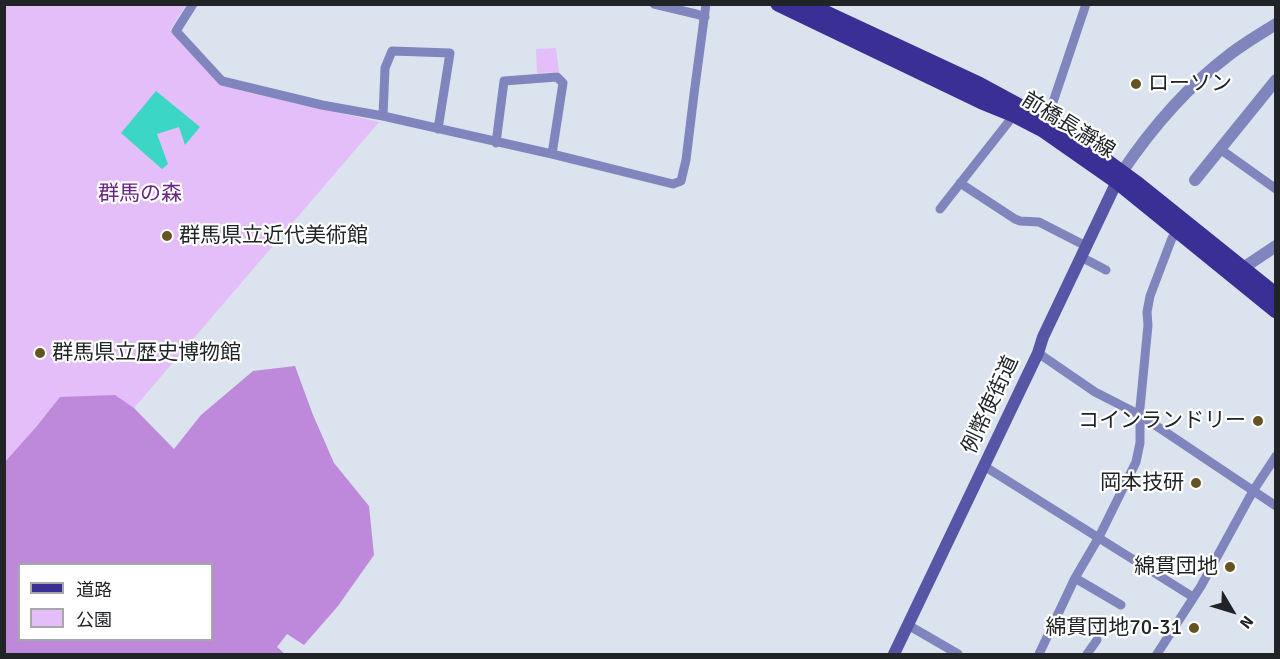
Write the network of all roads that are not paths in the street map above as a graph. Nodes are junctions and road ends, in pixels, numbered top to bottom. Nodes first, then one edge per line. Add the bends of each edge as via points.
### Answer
1 (193, 4) edge
2 (654, 4) edge
3 (706, 4) edge
4 (778, 4) edge
5 (807, 4) edge
6 (1086, 4) edge
7 (705, 17) junction
8 (1275, 24) edge
9 (1275, 80) edge
10 (1014, 115) junction
11 (383, 116) junction
12 (1047, 120) junction
13 (438, 129) junction
14 (496, 143) junction
15 (1220, 149) junction
16 (552, 154) junction
17 (1119, 177) junction
18 (1195, 180) dead end
19 (960, 183) junction
20 (1275, 189) edge
21 (940, 209) dead end
22 (1179, 233) junction
23 (1275, 246) edge
24 (1084, 252) junction
25 (1243, 268) junction
26 (1106, 270) dead end
27 (1275, 296) edge
28 (1275, 311) edge
29 (1038, 353) junction
30 (1140, 415) junction
31 (1275, 456) edge
32 (984, 466) junction
33 (1253, 490) junction
34 (1275, 506) edge
35 (1099, 537) junction
36 (1075, 578) junction
37 (1193, 597) junction
38 (1121, 604) dead end
39 (908, 625) junction
40 (1097, 640) dead end
41 (894, 654) edge
42 (958, 654) edge
43 (1039, 654) edge
44 (1087, 654) edge
45 (1157, 654) edge

1 - 11 street via 176,31 222,81
2 - 7 street
3 - 7 street
4 - 10 main road, 前橋長瀞線
5 - 12 main road, 前橋長瀞線
6 - 12 street
7 - 16 street via 681,181 673,183
8 - 17 street via 1229,55 1192,88 1164,117
9 - 15 street
10 - 17 main road, 前橋長瀞線
10 - 19 street
11 - 13 street
11 - 13 street via 385,68 392,51 450,53
12 - 17 main road, 前橋長瀞線
13 - 14 street
14 - 16 street
14 - 16 street via 504,81 557,77 563,83
15 - 18 street
15 - 20 street
17 - 22 main road, 前橋長瀞線
17 - 24 main road, 例幣使街道
17 - 25 main road, 前橋長瀞線
19 - 21 street
19 - 24 street via 1015,219 1039,222
22 - 28 main road, 前橋長瀞線
22 - 30 street via 1172,238 1146,312
23 - 25 street
24 - 26 street
24 - 29 main road, 例幣使街道
25 - 27 main road, 前橋長瀞線
29 - 30 street via 1095,392
29 - 32 main road, 例幣使街道
30 - 33 street
30 - 35 street via 1136,462
31 - 33 street
32 - 35 street
32 - 39 main road, 例幣使街道
33 - 34 street
33 - 37 street
35 - 36 street
35 - 37 street
36 - 38 street
36 - 43 street
37 - 45 street
39 - 41 main road, 例幣使街道
39 - 42 street
40 - 44 street

